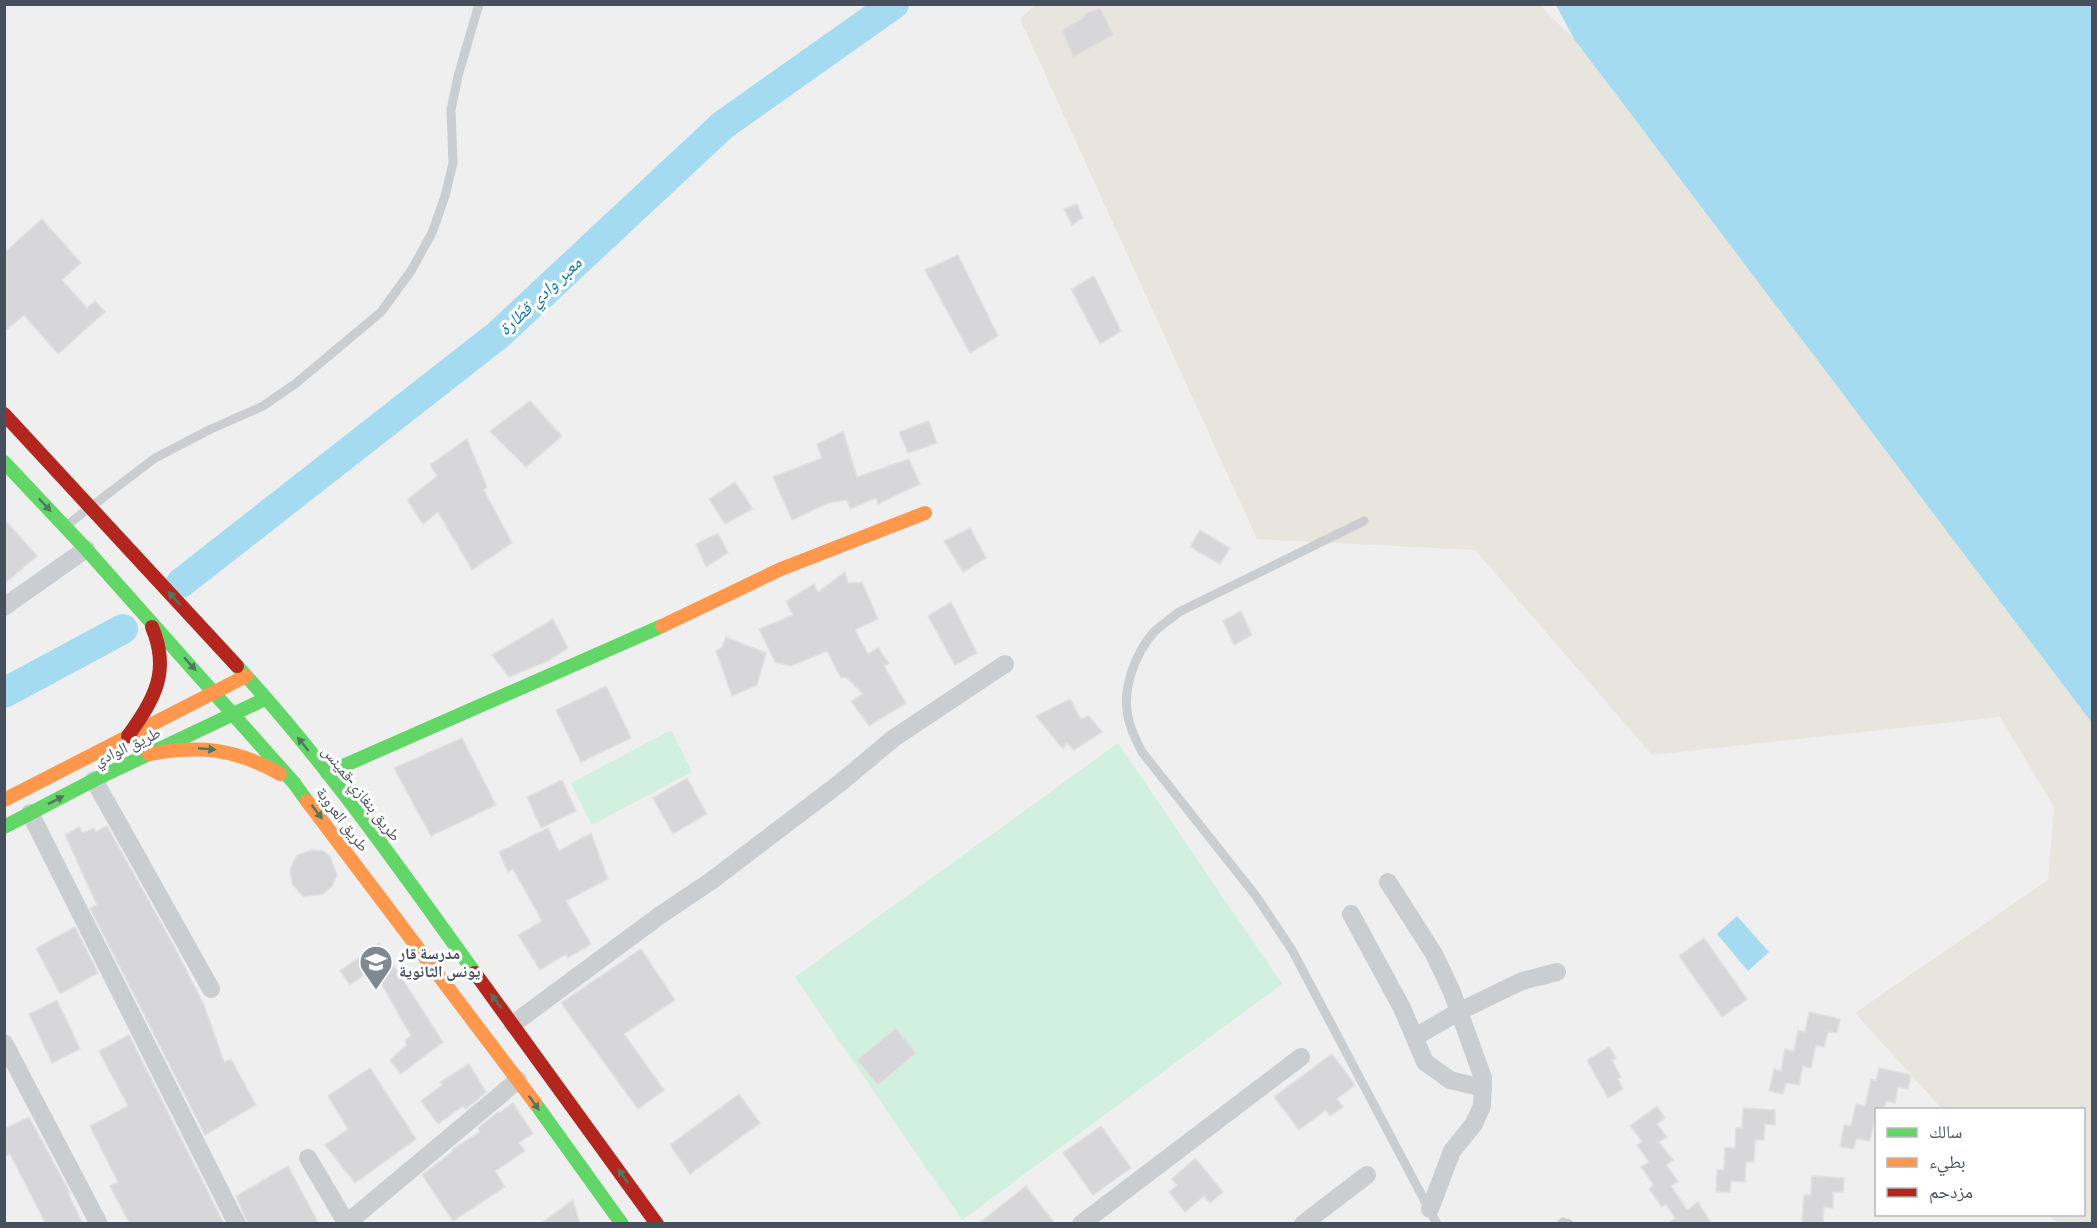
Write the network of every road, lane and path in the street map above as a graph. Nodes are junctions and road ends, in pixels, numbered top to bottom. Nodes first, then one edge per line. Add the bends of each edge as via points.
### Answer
1 (479, 4) edge
2 (4, 414) edge
3 (4, 462) edge
4 (91, 506) junction
5 (925, 513) dead end
6 (1364, 521) dead end
7 (66, 527) junction
8 (86, 549) junction
9 (4, 606) edge
10 (150, 620) junction
11 (1005, 664) dead end
12 (246, 676) junction
13 (216, 693) junction
14 (265, 699) junction
15 (233, 714) junction
16 (128, 736) junction
17 (149, 754) junction
18 (327, 773) junction
19 (94, 780) junction
20 (294, 783) junction
21 (4, 801) edge
22 (30, 813) junction
23 (4, 827) edge
24 (1388, 882) dead end
25 (1352, 914) dead end
26 (1557, 972) dead end
27 (211, 989) dead end
28 (1460, 1011) junction
29 (513, 1024) junction
30 (1415, 1037) junction
31 (4, 1043) edge
32 (1301, 1057) dead end
33 (518, 1080) junction
34 (1483, 1088) junction
35 (308, 1158) dead end
36 (1367, 1175) dead end
37 (1434, 1216) edge
38 (346, 1223) edge
39 (99, 1224) edge
40 (237, 1224) edge
41 (622, 1224) edge
42 (657, 1224) edge
43 (1081, 1224) edge
44 (1303, 1224) edge
45 (1561, 1224) edge
46 (1569, 1224) edge

1 - 4 lane via 451,110 453,163 445,196 432,233 381,312 263,406 155,458
2 - 4 main road, طريق بنغازي-قمينس
3 -> 7 main road, طريق العروبة
4 - 7 lane
12 -> 4 main road, طريق بنغازي-قمينس
5 - 18 main road via 781,569 631,641
6 - 37 lane via 1179,612 1153,633 1139,655 1126,697 1132,730 1142,752 1256,896 1292,950
7 - 8 main road, طريق العروبة
8 - 9 street
8 - 10 main road, طريق العروبة
10 -> 13 main road, طريق العروبة
10 - 16 main road via 160,651 157,686
11 - 29 street via 894,738 711,881
12 - 13 main road, طريق الوادي
12 - 14 main road, طريق بنغازي-قمينس
13 - 15 main road, طريق العروبة
13 - 16 main road, طريق الوادي
14 - 15 main road, طريق الوادي
18 -> 14 main road, طريق بنغازي-قمينس
15 - 17 main road, طريق الوادي
15 - 20 main road, طريق العروبة
16 - 21 main road, طريق الوادي
17 - 19 main road, طريق الوادي
17 -> 20 main road via 179,748 210,748 240,754
29 -> 18 main road, طريق بنغازي-قمينس
22 -> 19 main road, طريق الوادي
19 - 27 street
20 -> 33 main road, طريق العروبة
22 - 23 main road, طريق الوادي
22 - 40 street
24 - 28 street via 1434,954
25 - 30 street
26 - 28 street via 1522,981
28 - 30 street
28 - 34 street
42 -> 29 main road, طريق بنغازي-قمينس
30 - 34 street via 1425,1062 1450,1080
31 - 39 street
32 - 43 street
33 - 38 street
33 -> 41 main road, طريق العروبة
34 - 37 street via 1482,1106 1474,1124 1452,1151
35 - 38 street
36 - 44 street
45 - 46 lane

